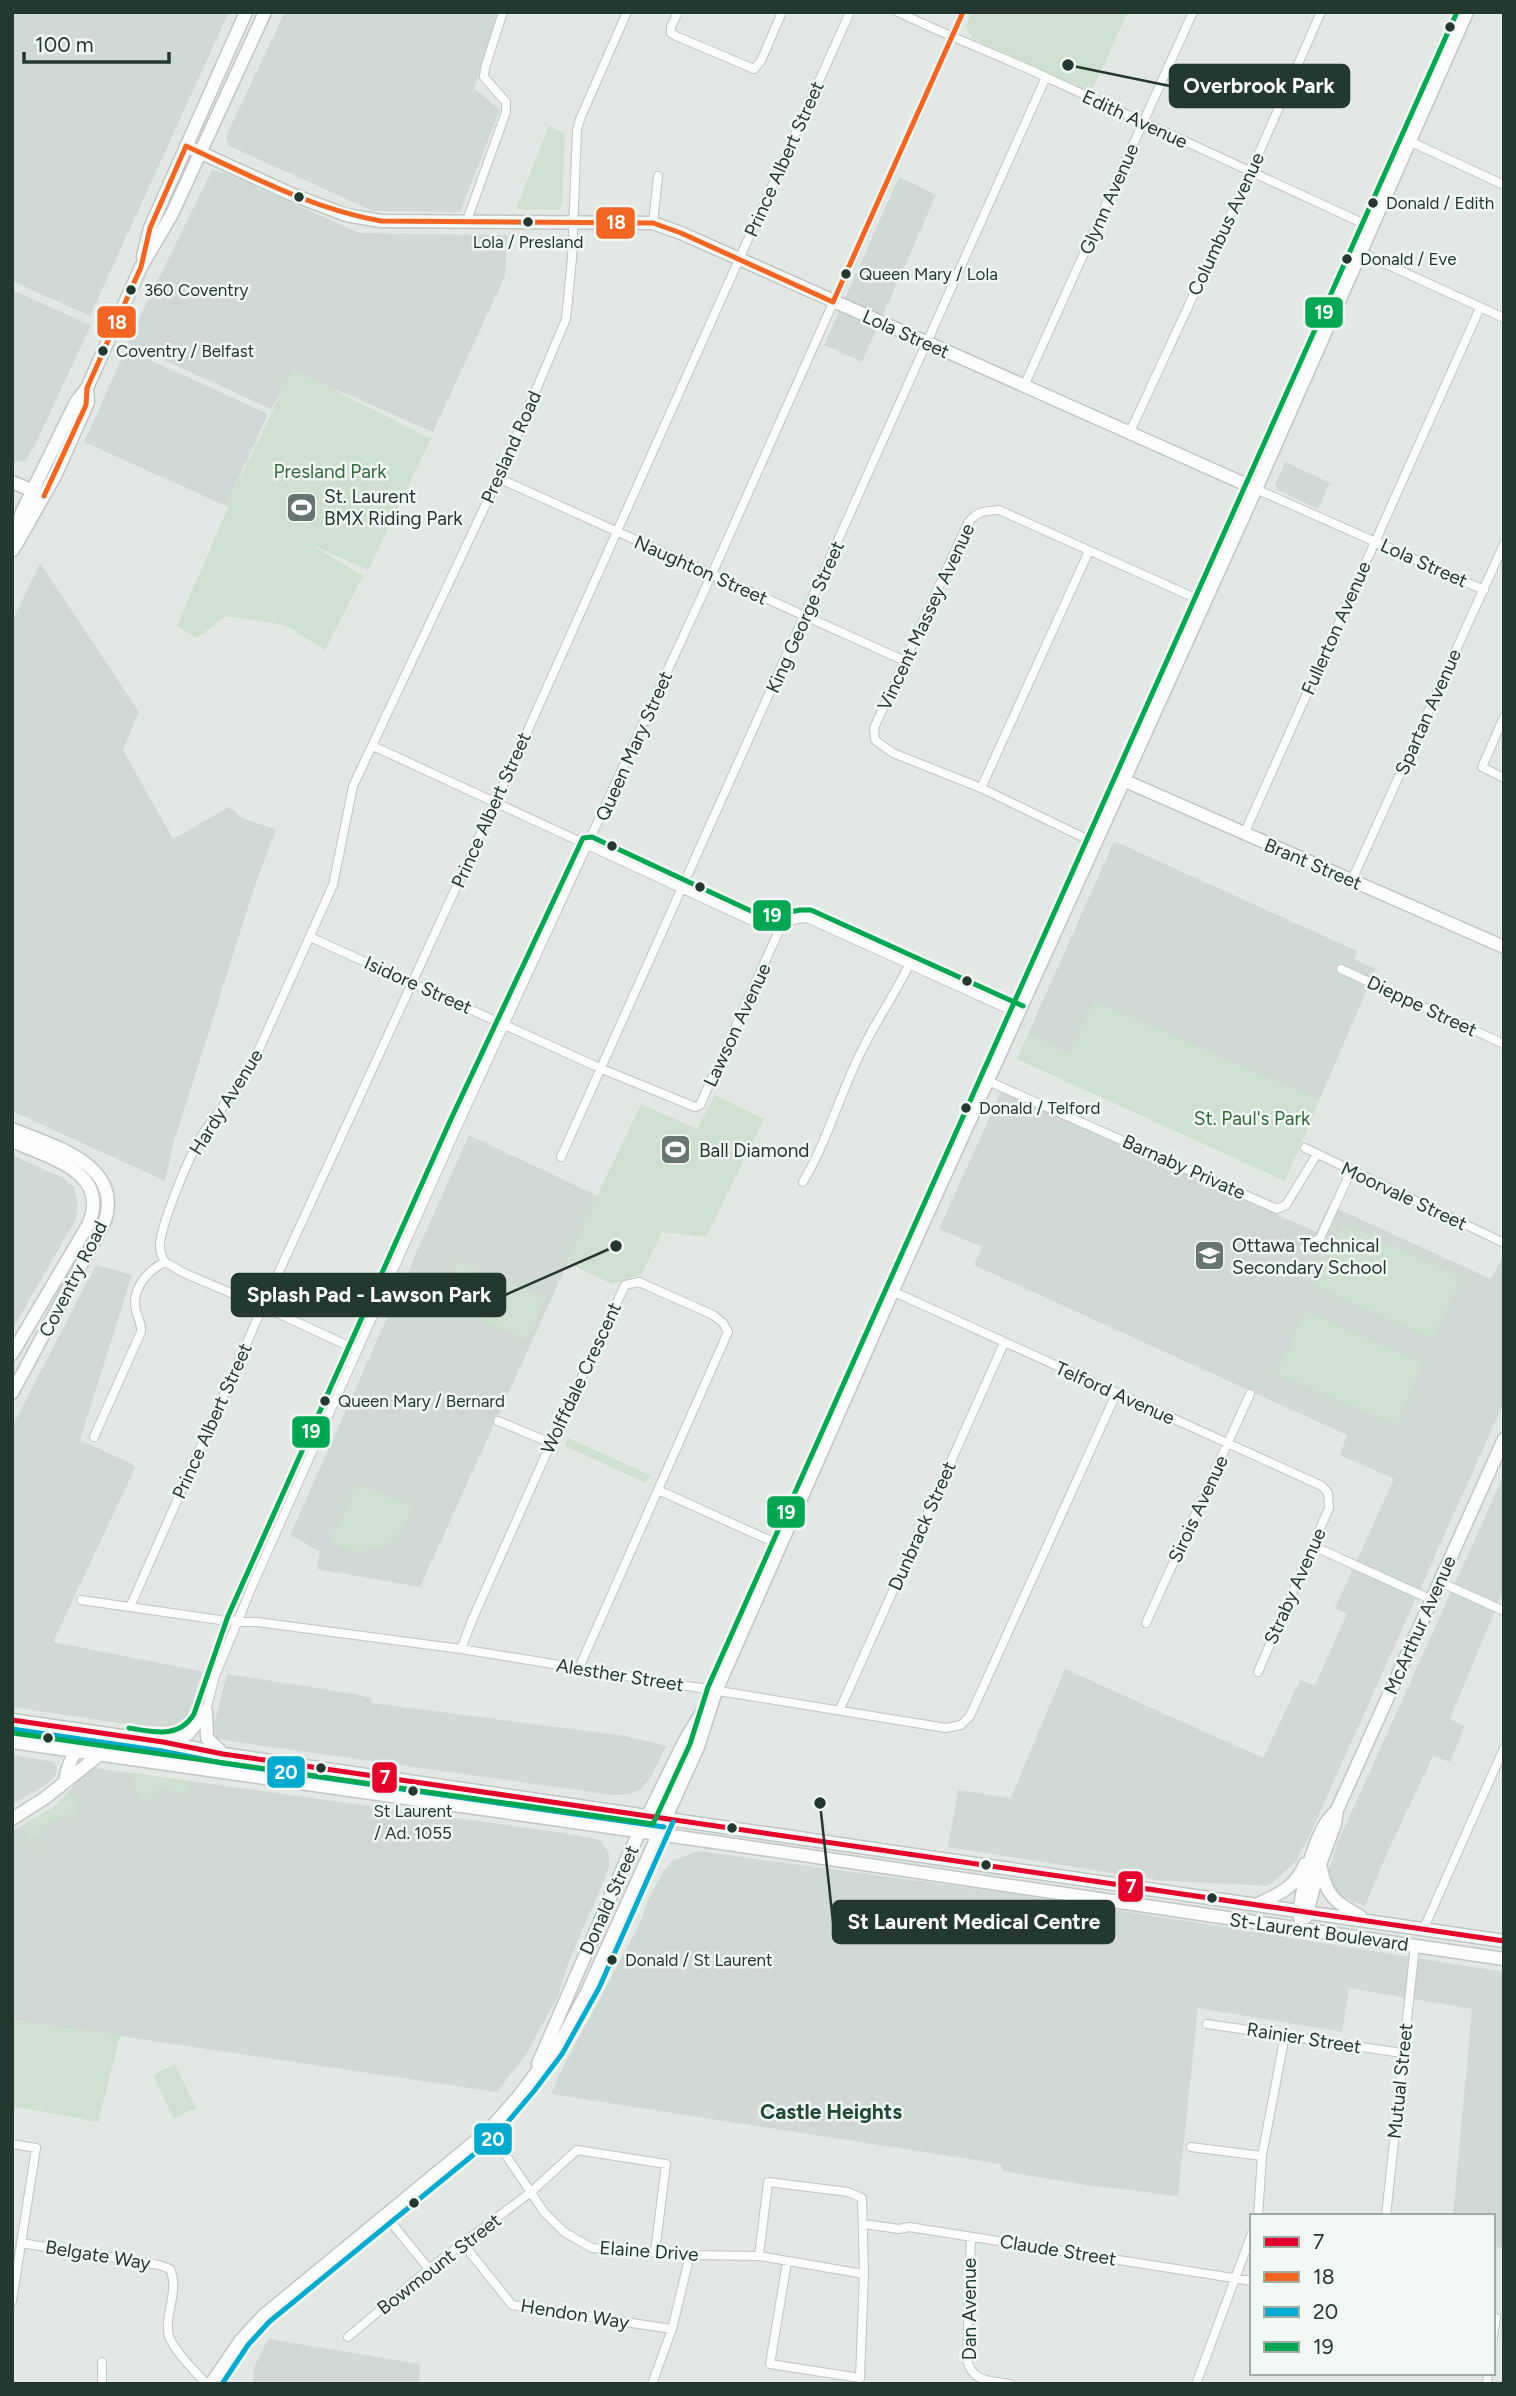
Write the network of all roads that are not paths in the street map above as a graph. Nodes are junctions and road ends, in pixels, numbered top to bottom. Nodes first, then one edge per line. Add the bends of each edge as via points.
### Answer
1 (246, 12) edge
2 (503, 12) edge
3 (627, 12) edge
4 (678, 12) edge
5 (782, 12) edge
6 (850, 12) edge
7 (898, 12) edge
8 (963, 12) edge
9 (1193, 12) edge
10 (1321, 12) edge
11 (1467, 12) edge
12 (260, 15) edge
13 (951, 38) junction
14 (1046, 77) junction
15 (1143, 124) junction
16 (1409, 141) junction
17 (186, 146) junction
18 (200, 152) junction
19 (1251, 171) junction
20 (658, 176) dead end
21 (1504, 185) edge
22 (572, 222) junction
23 (466, 223) junction
24 (653, 223) junction
25 (1371, 227) junction
26 (1360, 252) junction
27 (739, 259) junction
28 (141, 267) junction
29 (833, 302) junction
30 (1480, 308) junction
31 (1504, 318) edge
32 (927, 343) junction
33 (1024, 386) junction
34 (1129, 434) junction
35 (498, 478) junction
36 (12, 482) edge
37 (1256, 489) junction
38 (38, 493) junction
39 (616, 532) junction
40 (1376, 541) junction
41 (1504, 544) edge
42 (13, 551) edge
43 (1089, 551) junction
44 (712, 574) junction
45 (1483, 590) junction
46 (1204, 602) junction
47 (805, 617) junction
48 (905, 661) junction
49 (1504, 717) edge
50 (373, 746) junction
51 (1504, 778) edge
52 (1123, 780) junction
53 (981, 788) junction
54 (496, 802) junction
55 (1244, 834) junction
56 (1096, 844) junction
57 (588, 845) junction
58 (337, 868) joint
59 (1352, 880) junction
60 (682, 887) junction
61 (782, 924) junction
62 (310, 937) junction
63 (1504, 947) edge
64 (909, 965) junction
65 (1341, 969) dead end
66 (413, 982) junction
67 (1018, 1014) junction
68 (506, 1024) junction
69 (1504, 1044) edge
70 (601, 1069) junction
71 (988, 1081) junction
72 (12, 1129) edge
73 (12, 1141) edge
74 (1304, 1148) dead end
75 (1317, 1154) junction
76 (561, 1157) dead end
77 (1351, 1171) junction
78 (803, 1182) dead end
79 (1504, 1243) edge
80 (1304, 1248) dead end
81 (165, 1262) junction
82 (892, 1292) junction
83 (263, 1307) junction
84 (1004, 1343) junction
85 (357, 1350) junction
86 (12, 1354) edge
87 (12, 1393) edge
88 (1116, 1394) junction
89 (1250, 1394) dead end
90 (498, 1421) dead end
91 (94, 1437) dead end
92 (1504, 1439) edge
93 (551, 1443) junction
94 (1228, 1444) junction
95 (658, 1490) junction
96 (1330, 1501) joint
97 (780, 1545) junction
98 (1313, 1546) junction
99 (1440, 1582) junction
100 (80, 1600) dead end
101 (1432, 1600) junction
102 (130, 1607) junction
103 (1504, 1612) edge
104 (236, 1620) junction
105 (1146, 1623) dead end
106 (461, 1649) junction
107 (579, 1668) junction
108 (1258, 1672) dead end
109 (716, 1690) junction
110 (840, 1709) junction
111 (206, 1711) junction
112 (12, 1720) edge
113 (85, 1731) junction
114 (163, 1741) junction
115 (12, 1742) edge
116 (1504, 1748) edge
117 (77, 1751) junction
118 (223, 1754) junction
119 (99, 1755) junction
120 (65, 1782) junction
121 (1337, 1810) junction
122 (648, 1816) junction
123 (665, 1818) junction
124 (12, 1819) edge
125 (640, 1832) junction
126 (658, 1834) junction
127 (1316, 1846) junction
128 (1320, 1864) junction
129 (1258, 1904) junction
130 (1304, 1911) junction
131 (1367, 1919) junction
132 (1423, 1928) junction
133 (1301, 1929) junction
134 (1504, 1941) edge
135 (1415, 1945) junction
136 (1504, 1959) edge
137 (1207, 2024) dead end
138 (1285, 2035) junction
139 (1402, 2053) junction
140 (533, 2077) junction
141 (489, 2130) junction
142 (12, 2144) edge
143 (1191, 2147) dead end
144 (1262, 2156) junction
145 (531, 2192) junction
146 (1258, 2214) edge
147 (1386, 2214) edge
148 (385, 2216) junction
149 (864, 2224) junction
150 (971, 2237) junction
151 (1250, 2238) edge
152 (21, 2243) junction
153 (464, 2245) junction
154 (655, 2252) junction
155 (690, 2255) junction
156 (760, 2256) junction
157 (787, 2262) junction
158 (429, 2269) junction
159 (864, 2274) junction
160 (1234, 2278) junction
161 (1250, 2281) edge
162 (12, 2301) edge
163 (672, 2329) junction
164 (348, 2337) dead end
165 (102, 2362) dead end
166 (102, 2384) edge
167 (209, 2384) edge
168 (652, 2384) edge
169 (1010, 2384) edge
170 (1196, 2384) edge

1 - 17 main road
2 - 23 street via 484,77 506,102 506,111
3 - 22 street, Presland Road via 580,119
4 - 5 street via 671,33 754,69
6 - 27 street, Prince Albert Street
7 - 13 street, Edith Avenue
8 - 13 street, Queen Mary Street
9 - 15 street, Glynn Avenue
10 - 19 street, Columbus Avenue
11 - 16 main road, Donald Street
12 - 18 main road
13 - 14 street, Edith Avenue
13 - 29 street, Queen Mary Street
14 - 15 street, Edith Avenue
14 - 32 street, King George Street
15 - 19 street, Edith Avenue
15 - 33 street, Glynn Avenue
16 - 21 street
16 - 25 main road, Donald Street
17 - 18 main road, Lola Street
17 - 28 main road via 150,228
18 - 23 main road, Lola Street via 352,217
18 - 28 main road via 167,225
19 - 25 street, Edith Avenue
19 - 34 street, Columbus Avenue
20 - 24 street
22 - 23 main road, Lola Street
22 - 24 main road, Lola Street
22 - 35 street, Presland Road via 566,319
24 - 27 main road, Lola Street
25 - 26 main road, Donald Street
26 - 30 street
26 - 37 main road, Donald Street
27 - 29 main road, Lola Street
27 - 39 street, Prince Albert Street
28 - 38 main road
29 - 32 main road, Lola Street
29 - 44 street, Queen Mary Street
30 - 31 street
30 - 40 street, Fullerton Avenue
32 - 33 main road, Lola Street
32 - 47 street, King George Street
33 - 34 main road, Lola Street
34 - 37 main road, Lola Street
35 - 39 street, Naughton Street
35 - 50 street, Presland Road
36 - 38 main road
37 - 40 street, Lola Street
37 - 46 main road, Donald Street
38 - 42 main road via 22,512
39 - 44 street, Naughton Street
39 - 54 street, Prince Albert Street
40 - 45 street, Lola Street
40 - 55 street, Fullerton Avenue
41 - 45 street, Spartan Avenue
43 - 46 street
43 - 48 street, Vincent Massey Avenue via 999,510 975,514
43 - 53 street
44 - 47 street, Naughton Street
44 - 57 street, Queen Mary Street
45 - 59 street, Spartan Avenue
46 - 52 main road, Donald Street
47 - 48 street, Naughton Street
47 - 60 street, King George Street
48 - 53 street, Vincent Massey Avenue via 874,728 875,740 893,753
49 - 51 street via 1482,767
50 - 54 street
50 - 58 street, Presland Road via 348,799
52 - 55 main road, Brant Street
52 - 56 main road, Donald Street
53 - 56 street
54 - 57 street
54 - 66 street, Prince Albert Street
55 - 59 main road, Brant Street
56 - 67 main road, Donald Street
57 - 60 street
57 - 68 street, Queen Mary Street
58 - 62 street, Hardy Avenue
59 - 63 main road, Brant Street
60 - 61 street via 763,926
60 - 70 street, King George Street
61 - 64 street via 807,918
61 - 70 street, Lawson Avenue via 700,1105 695,1107
62 - 66 street, Isidore Street
62 - 81 street, Hardy Avenue via 251,1067 194,1149 161,1237
64 - 67 street
64 - 78 street via 861,1051
65 - 69 street, Dieppe Street
66 - 68 street, Isidore Street
66 - 83 street, Prince Albert Street
67 - 71 main road, Donald Street
68 - 70 street, Isidore Street
68 - 85 street, Queen Mary Street
70 - 76 street, King George Street
71 - 75 street, Barnaby Private via 1277,1209 1286,1205
71 - 82 main road, Donald Street
72 - 87 main road, Coventry Road via 90,1166 101,1179 108,1205 105,1221
73 - 86 main road, Coventry Road via 78,1172 89,1184 94,1203 83,1234
74 - 75 street, Moorvale Street
75 - 77 street, Moorvale Street
77 - 79 street, Moorvale Street
77 - 80 street via 1320,1238
81 - 83 street
81 - 91 street via 149,1272 136,1293 141,1332
82 - 84 street, Telford Avenue
82 - 97 main road, Donald Street
83 - 85 street
83 - 102 street, Prince Albert Street
84 - 88 street, Telford Avenue
84 - 110 street, Dunbrack Street
85 - 104 street, Queen Mary Street
88 - 94 street, Telford Avenue
88 - 110 street, Alesther Street via 970,1716 961,1725 946,1728
89 - 94 street, Sirois Avenue
90 - 93 street
92 - 99 main road, McArthur Avenue
93 - 95 street, Wolffdale Crescent via 625,1285 639,1282 713,1315 729,1332
93 - 106 street, Wolffdale Crescent
94 - 96 street, Telford Avenue via 1322,1486
94 - 105 street, Sirois Avenue
95 - 97 street
95 - 107 street, Wolffdale Crescent
96 - 98 street, Straby Avenue
97 - 109 main road, Donald Street
98 - 101 street
98 - 108 street, Straby Avenue
99 - 101 main road, McArthur Avenue
99 - 103 street
100 - 102 street, Alesther Street
101 - 121 main road, McArthur Avenue
102 - 104 street, Alesther Street
104 - 106 street, Alesther Street
104 - 111 street, Queen Mary Street
106 - 107 street, Alesther Street
107 - 109 street, Alesther Street
109 - 110 street, Alesther Street
109 - 122 main road, Donald Street via 685,1740
109 - 123 main road, Donald Street via 698,1747
111 - 114 main road via 184,1737
111 - 118 main road via 207,1738
112 - 113 main road, St-Laurent Boulevard
113 - 114 main road, St-Laurent Boulevard
113 - 117 main road
114 - 118 main road, St-Laurent Boulevard
115 - 117 main road, St-Laurent Boulevard
116 - 132 street
117 - 119 main road, St-Laurent Boulevard
117 - 120 main road
118 - 122 main road, St-Laurent Boulevard
119 - 120 main road
119 - 125 main road, St-Laurent Boulevard
120 - 124 main road
121 - 127 main road, McArthur Avenue
121 - 128 main road, McArthur Avenue
122 - 123 main road, St-Laurent Boulevard
122 - 125 main road, Donald Street
123 - 126 main road, Donald Street
123 - 129 main road, St-Laurent Boulevard
125 - 126 main road, St-Laurent Boulevard
125 - 140 main road, Donald Street
126 - 133 main road, St-Laurent Boulevard
126 - 140 main road, Donald Street via 587,1992 562,2039
127 - 129 main road via 1292,1884
127 - 130 main road, McArthur Avenue
128 - 130 main road, McArthur Avenue
128 - 131 main road via 1329,1894
129 - 130 main road, St-Laurent Boulevard
130 - 131 main road, St-Laurent Boulevard
130 - 133 main road, McArthur Avenue
131 - 132 main road, St-Laurent Boulevard
132 - 134 main road, St-Laurent Boulevard
133 - 135 main road, St-Laurent Boulevard
135 - 136 main road, St-Laurent Boulevard
135 - 139 street, Mutual Street
137 - 138 street, Rainier Street
138 - 139 street, Rainier Street
138 - 144 street
139 - 147 street, Mutual Street
140 - 141 main road, Donald Street
141 - 145 street, Elaine Drive
141 - 148 main road, Donald Street
142 - 152 street via 36,2148
143 - 144 street
144 - 146 street
145 - 153 street, Bowmount Street
145 - 154 street, Elaine Drive via 564,2232 592,2248
145 - 154 street, Bowmount Street via 577,2150 666,2164
148 - 158 street
148 - 167 main road, Donald Street via 263,2316
149 - 150 street, Claude Street
149 - 156 street via 862,2198 855,2194 768,2182
149 - 159 street
150 - 160 street, Claude Street
150 - 169 street, Dan Avenue via 967,2360 977,2378
151 - 160 street
152 - 162 street
152 - 167 street, Belgate Way via 170,2269 175,2279 170,2341
153 - 158 street, Bowmount Street
153 - 163 street, Hendon Way via 512,2305
154 - 155 street, Elaine Drive
155 - 156 street, Elaine Drive
155 - 163 street
156 - 157 street, Elaine Drive
157 - 159 street, Elaine Drive
157 - 159 street via 770,2364 860,2378
158 - 164 street, Bowmount Street
160 - 161 street, Claude Street
160 - 170 street
163 - 168 street
165 - 166 street

